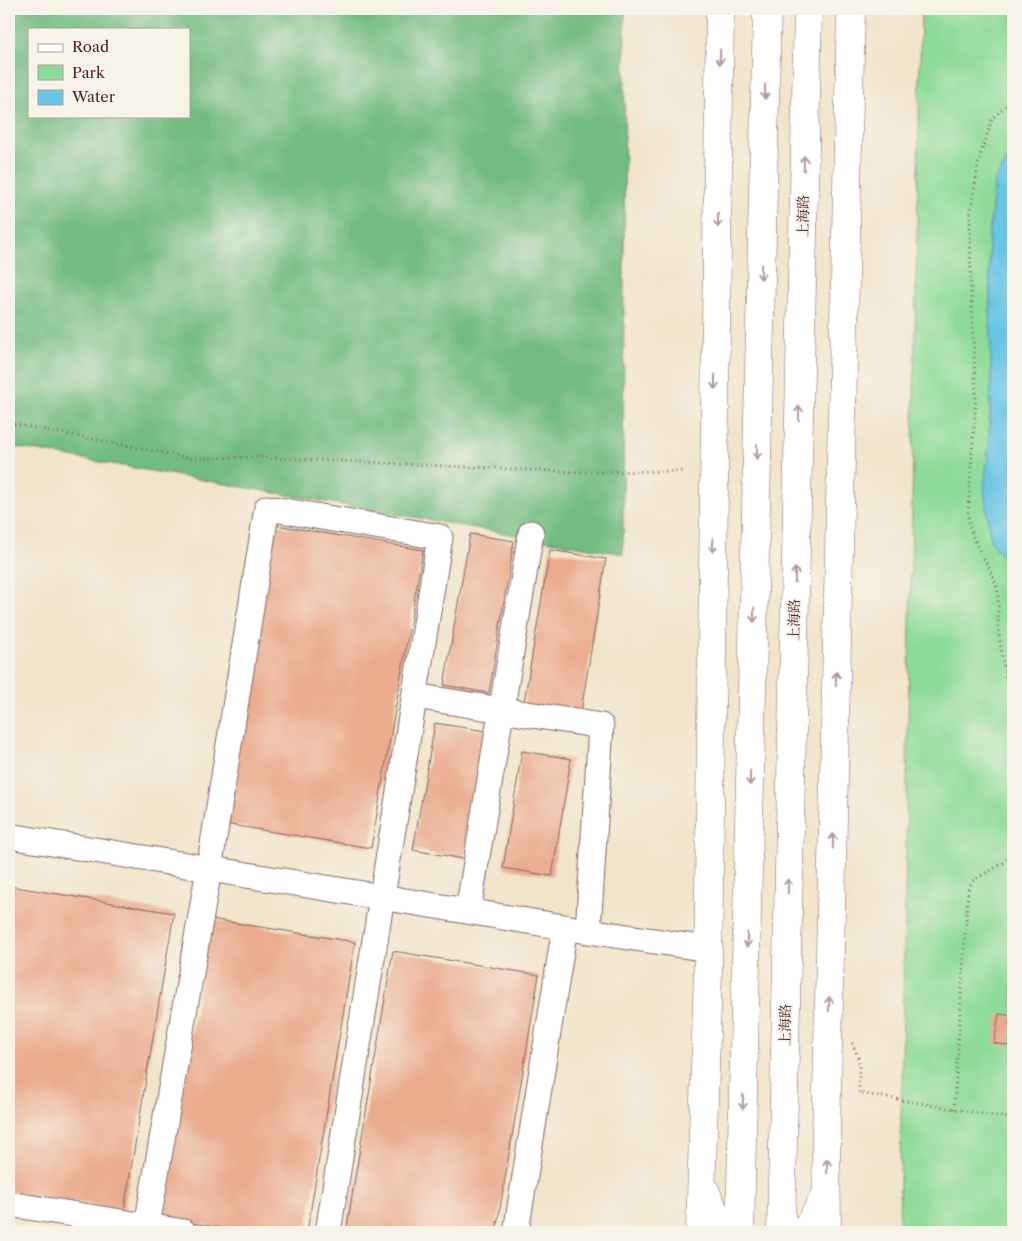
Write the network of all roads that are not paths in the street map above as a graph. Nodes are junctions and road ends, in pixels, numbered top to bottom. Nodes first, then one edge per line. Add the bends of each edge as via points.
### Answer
1 (720, 9) edge
2 (767, 9) edge
3 (808, 9) edge
4 (851, 9) edge
5 (531, 533) dead end
6 (415, 696) junction
7 (501, 710) junction
8 (9, 836) edge
9 (209, 869) junction
10 (382, 897) junction
11 (468, 911) junction
12 (577, 929) junction
13 (708, 949) junction
14 (701, 1182) junction
15 (826, 1193) junction
16 (9, 1204) edge
17 (146, 1226) junction
18 (184, 1232) edge
19 (328, 1232) edge
20 (516, 1232) edge
21 (700, 1232) edge
22 (730, 1232) edge
23 (740, 1232) edge
24 (781, 1232) edge
25 (798, 1232) edge
26 (826, 1232) edge

1 -> 13 main road
2 -> 23 main road
24 -> 3 main road, 上海路
15 -> 4 main road
5 - 7 lane
6 - 7 lane
6 - 9 lane via 440,537 267,508
6 - 10 lane
7 - 11 lane
7 - 12 lane via 601,726
8 - 9 lane
9 - 10 lane
9 - 17 lane
10 - 11 lane
10 - 19 lane
11 - 12 lane
12 - 13 lane
12 - 20 lane
13 - 14 main road
14 - 21 main road
14 - 22 main road via 718,1220
15 - 25 main road via 808,1226
15 - 26 main road
16 - 17 lane
17 - 18 lane

